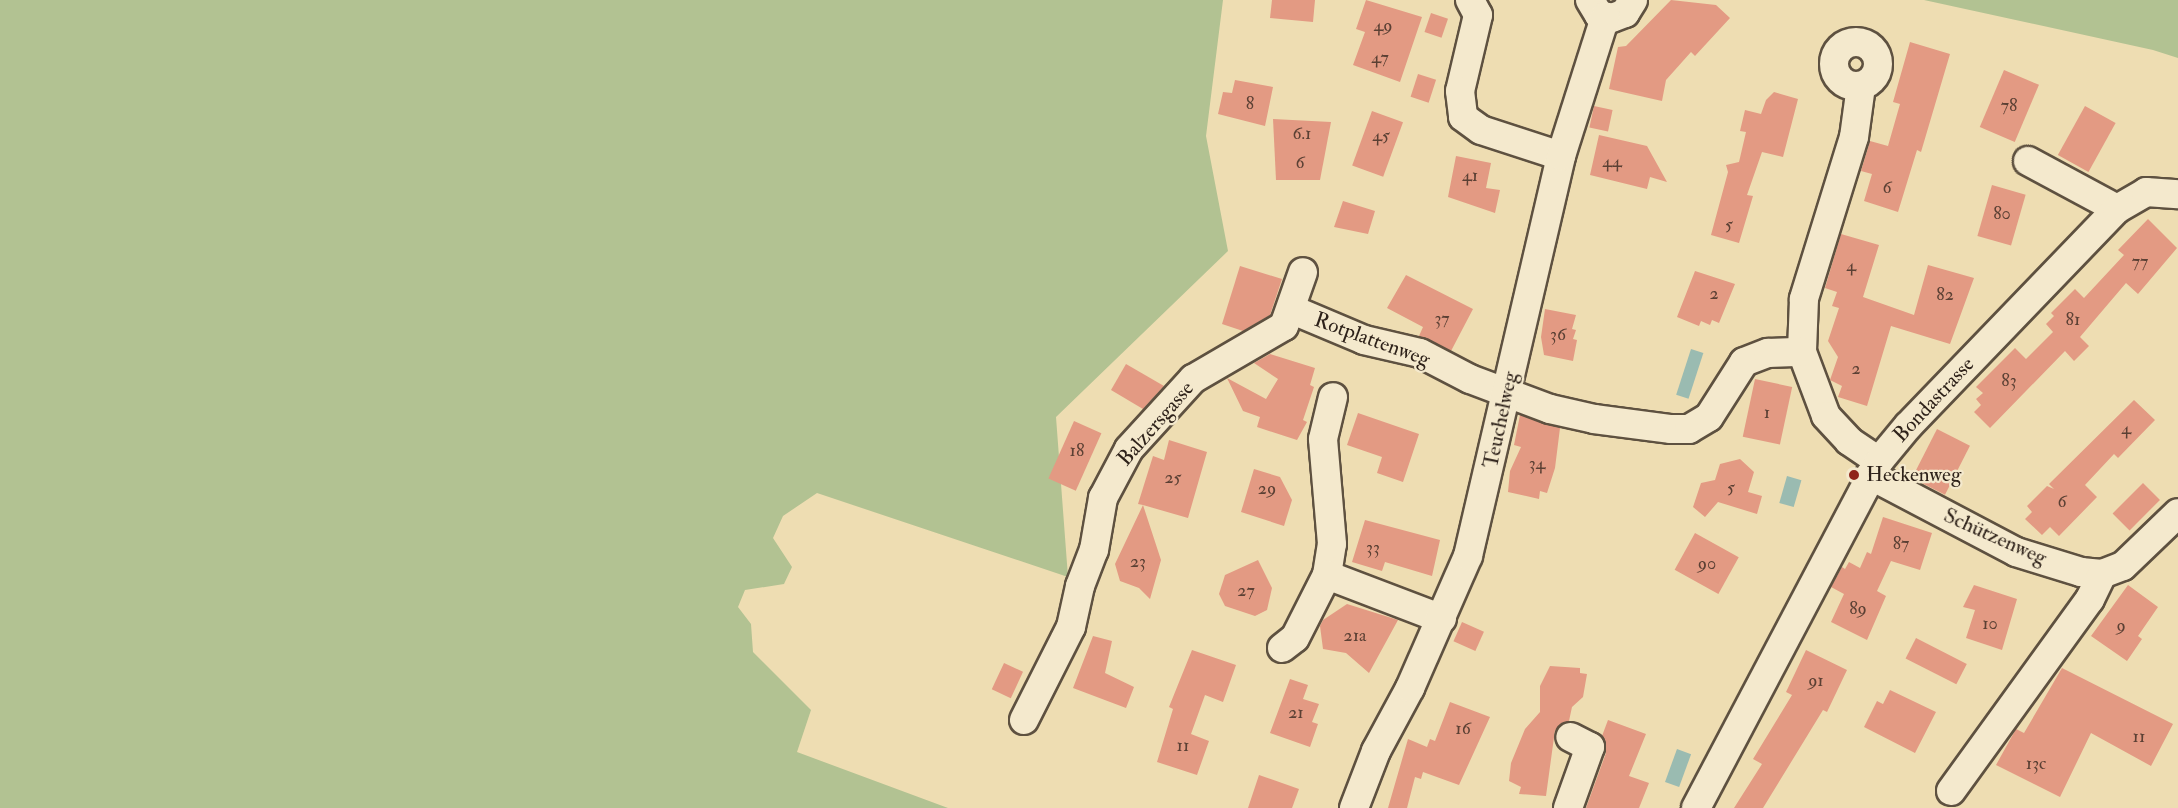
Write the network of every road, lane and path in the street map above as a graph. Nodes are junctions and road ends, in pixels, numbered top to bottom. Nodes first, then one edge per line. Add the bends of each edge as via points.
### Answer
1 (1470, 0) edge
2 (1633, 0) edge
3 (1597, 9) edge
4 (1861, 86) dead end
5 (1561, 156) junction
6 (2028, 161) dead end
7 (2178, 194) edge
8 (2117, 209) junction
9 (1303, 272) dead end
10 (1293, 310) junction
11 (1802, 352) junction
12 (1508, 392) junction
13 (1333, 397) dead end
14 (1874, 468) junction
15 (2178, 513) edge
16 (2102, 574) junction
17 (1327, 575) junction
18 (1442, 619) junction
19 (1282, 648) dead end
20 (1024, 720) dead end
21 (1570, 737) dead end
22 (1951, 791) dead end
23 (1354, 808) edge
24 (1568, 808) edge
25 (1696, 808) edge

1 - 5 street via 1478,15 1460,91 1463,117 1481,130
2 - 3 street, Teuchelweg via 1625,13
3 - 5 street, Teuchelweg
4 - 11 street via 1854,136 1804,299
5 - 12 street, Teuchelweg
6 - 8 street
7 - 8 street, Bondastrasse via 2146,192
8 - 14 street, Bondastrasse via 1908,426
9 - 10 street, Balzersgasse
10 - 12 street, Rotplattenweg via 1364,339 1420,353 1470,379
10 - 20 street, Balzersgasse via 1284,326 1193,380 1129,449 1103,498 1094,550 1080,586 1071,627
11 - 12 street, Rotplattenweg via 1768,353 1744,362 1709,417 1689,429 1594,419 1550,409
11 - 14 street via 1826,416
12 - 18 street, Teuchelweg via 1480,514
13 - 17 street via 1323,439 1332,544
14 - 16 street, Schützenweg via 2016,552 2081,572
14 - 25 street, Bondastrasse
15 - 16 street via 2123,566
16 - 22 street via 2090,599
17 - 18 street
17 - 19 street via 1316,589 1295,638
18 - 23 street, Teuchelweg via 1376,752
21 - 24 street via 1590,747

